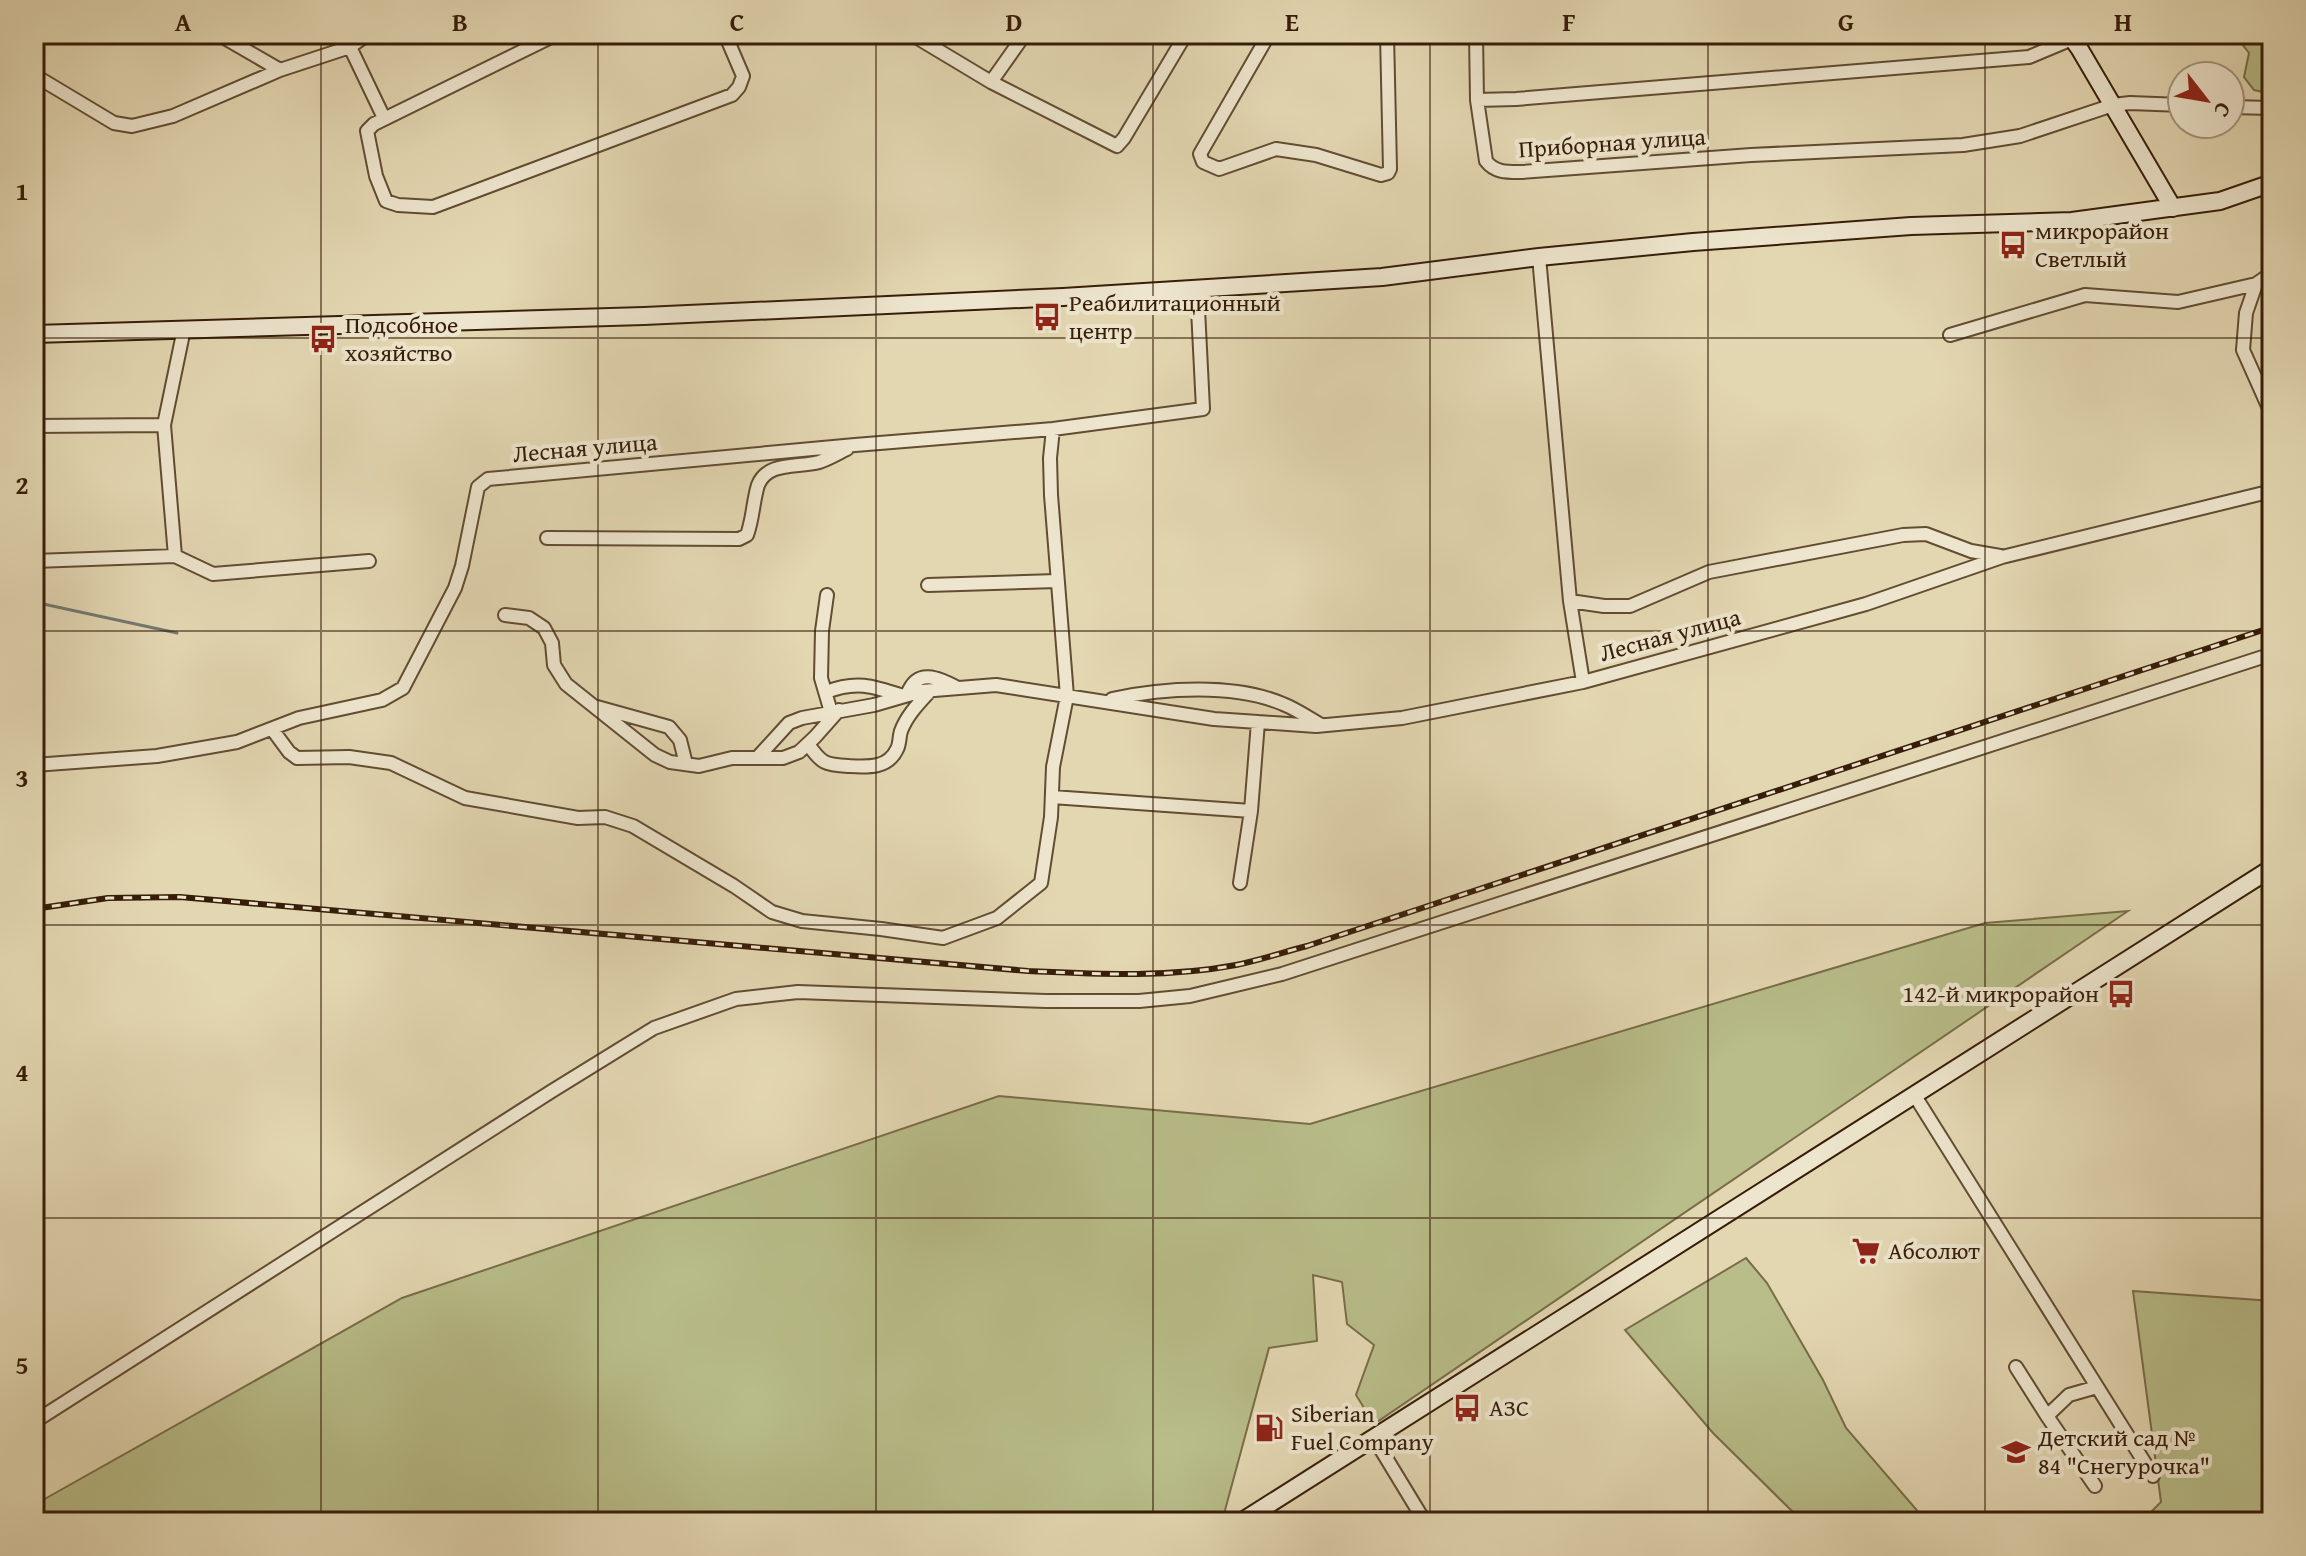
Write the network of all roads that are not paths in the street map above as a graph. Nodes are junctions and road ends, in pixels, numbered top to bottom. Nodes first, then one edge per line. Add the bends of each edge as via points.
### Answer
1 (368, 34) edge
2 (557, 34) edge
3 (725, 34) edge
4 (911, 34) edge
5 (1025, 34) edge
6 (1186, 34) edge
7 (1269, 34) edge
8 (1387, 34) edge
9 (1476, 34) edge
10 (223, 35) edge
11 (2070, 36) edge
12 (350, 47) junction
13 (280, 70) junction
14 (34, 75) edge
15 (991, 82) junction
16 (1477, 100) junction
17 (2166, 104) edge
18 (2113, 105) junction
19 (2246, 107) edge
20 (2272, 108) edge
21 (384, 118) junction
22 (2272, 183) edge
23 (2173, 208) junction
24 (1539, 257) junction
25 (2272, 273) edge
26 (2256, 284) junction
27 (1197, 289) junction
28 (184, 329) junction
29 (34, 334) edge
30 (1950, 335) dead end
31 (2272, 415) edge
32 (164, 425) junction
33 (34, 426) edge
34 (1053, 429) junction
35 (855, 445) junction
36 (2272, 491) edge
37 (547, 538) dead end
38 (175, 556) junction
39 (2002, 557) junction
40 (34, 561) edge
41 (369, 561) dead end
42 (1057, 581) junction
43 (928, 585) dead end
44 (827, 595) dead end
45 (1570, 601) junction
46 (505, 615) dead end
47 (2272, 654) edge
48 (1583, 682) junction
49 (958, 688) junction
50 (930, 691) junction
51 (826, 692) junction
52 (905, 695) junction
53 (1067, 696) junction
54 (1101, 701) junction
55 (595, 706) junction
56 (835, 711) junction
57 (1258, 722) junction
58 (1323, 726) junction
59 (272, 729) junction
60 (808, 744) junction
61 (757, 758) junction
62 (686, 764) junction
63 (34, 765) edge
64 (1052, 797) junction
65 (1251, 811) junction
66 (2272, 868) edge
67 (1240, 883) dead end
68 (1915, 1096) junction
69 (2016, 1367) dead end
70 (2097, 1387) junction
71 (2047, 1416) junction
72 (34, 1422) edge
73 (1374, 1438) junction
74 (2153, 1476) dead end
75 (2095, 1486) dead end
76 (1241, 1522) edge
77 (1425, 1522) edge

1 - 12 street
2 - 21 street
3 - 21 street via 743,76 732,95 433,207 386,201 367,131
4 - 15 street
5 - 15 street
6 - 15 street via 1117,146
7 - 8 street via 1200,154 1203,162 1219,169 1276,149 1388,173
9 - 16 street, Приборная улица
10 - 13 street
11 - 16 street via 2029,57
11 - 18 street
12 - 13 street
12 - 21 street
13 - 14 street via 173,116 132,126 114,123
16 - 18 street, Приборная улица via 1486,161 1501,172 1963,145 2020,136
17 - 18 street, Приборная улица
18 - 23 street
19 - 20 street
22 - 23 street via 2220,201
23 - 24 street via 2072,221 1911,226
24 - 27 street via 1382,277
24 - 45 street
25 - 26 street
26 - 30 street via 2178,302 2085,295
26 - 31 street via 2246,313 2243,350
27 - 28 street via 644,316
27 - 34 street, Лесная улица via 1203,409
28 - 29 street
28 - 32 street
32 - 33 street
32 - 38 street
34 - 35 street, Лесная улица
34 - 42 street
35 - 37 street via 822,461 764,474 747,535 739,539
35 - 59 street, Лесная улица via 488,479 478,487 455,588 403,688 382,700
36 - 39 street, Лесная улица
38 - 40 street
38 - 41 street via 213,574
39 - 45 street via 1926,534 1903,535 1709,572 1630,606
39 - 48 street, Лесная улица via 1866,604
42 - 43 street
42 - 53 street
44 - 51 street via 821,678
45 - 48 street
46 - 55 street via 529,618 544,628 554,665 566,684
47 - 72 street via 1282,974 1190,996 1046,1001 798,992 736,999 654,1028
48 - 58 street, Лесная улица via 1402,718
49 - 50 street, Лесная улица
49 - 52 street via 943,680 919,678
49 - 53 street, Лесная улица via 996,685
50 - 52 street, Лесная улица
50 - 60 street via 911,712 889,760 872,767 830,765
51 - 52 street via 859,684
51 - 56 street
52 - 56 street, Лесная улица
53 - 54 street, Лесная улица
53 - 64 street
54 - 57 street, Лесная улица
54 - 58 street via 1144,692 1231,692 1283,704
55 - 62 street via 655,755
55 - 62 street via 669,727 680,740
56 - 60 street
56 - 61 street, Лесная улица via 789,723
57 - 58 street, Лесная улица
57 - 65 street
59 - 63 street, Лесная улица via 237,742 157,756
59 - 64 street via 297,758 391,763 465,798 578,818 605,817 633,826 772,912 802,921 943,938 997,918 1041,883
60 - 61 street via 783,758
61 - 62 street
64 - 65 street
65 - 67 street
66 - 68 street
68 - 70 street
68 - 73 street
69 - 71 street
70 - 71 street via 2069,1395
70 - 74 street
71 - 75 street
73 - 76 street
73 - 77 street

